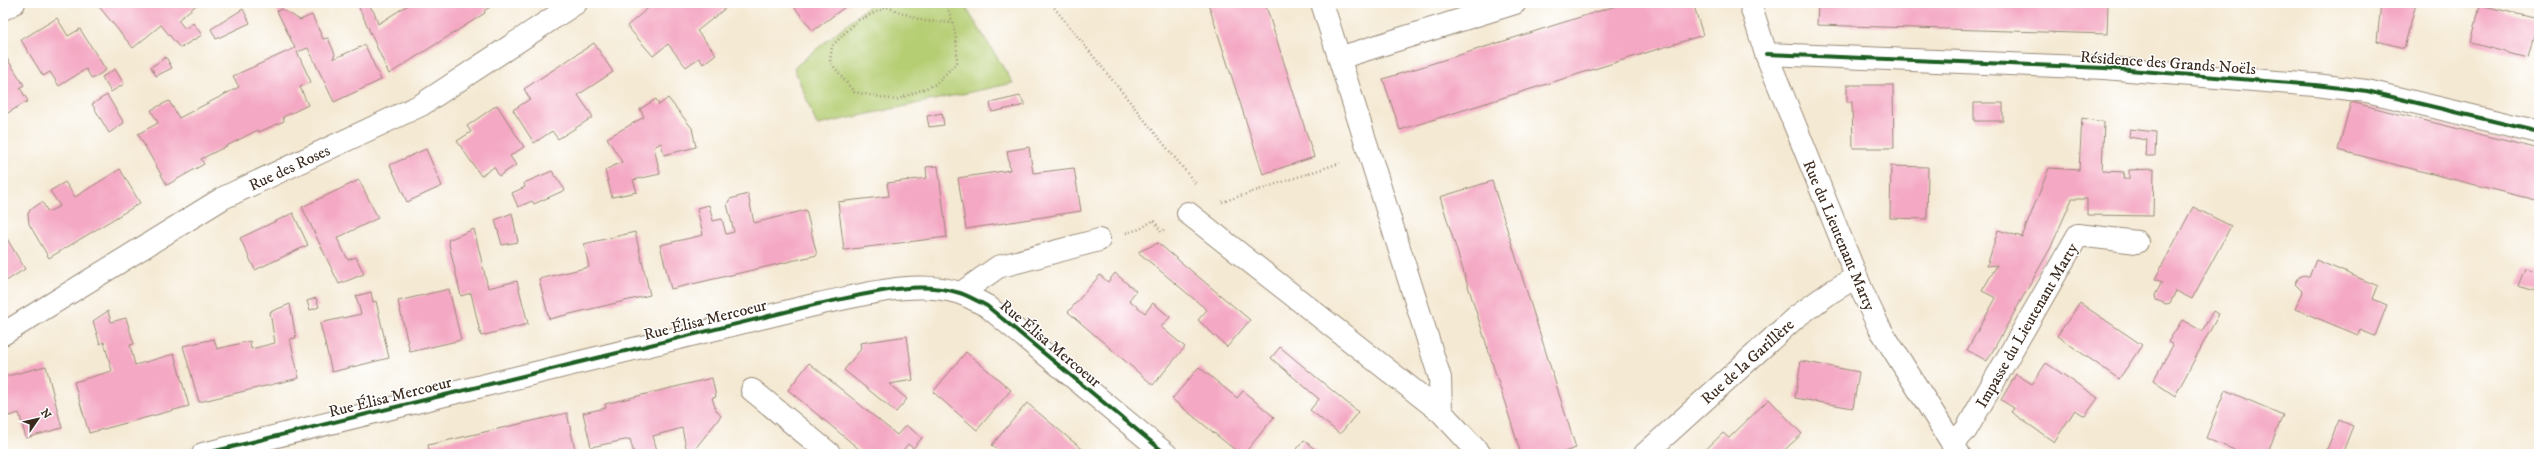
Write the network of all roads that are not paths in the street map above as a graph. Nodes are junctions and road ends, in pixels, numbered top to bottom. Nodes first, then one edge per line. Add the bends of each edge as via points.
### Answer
1 (14, 3) edge
2 (576, 3) edge
3 (1322, 3) edge
4 (1515, 3) edge
5 (1750, 3) edge
6 (3, 9) edge
7 (1766, 54) junction
8 (1339, 58) junction
9 (2539, 132) edge
10 (1188, 213) road end
11 (1098, 240) road end
12 (2137, 242) dead end
13 (1856, 277) junction
14 (961, 293) junction
15 (3, 334) edge
16 (752, 390) dead end
17 (1441, 412) junction
18 (1956, 449) edge
19 (203, 454) edge
20 (830, 454) edge
21 (1166, 454) edge
22 (1480, 454) edge
23 (1645, 454) edge

1 - 6 street
2 - 15 street, Rue des Roses via 421,105 222,198
3 - 8 street
4 - 8 street
5 - 7 street, Rue du Lieutenant Marty
7 - 9 street, Résidence des Grands Noëls via 2104,68 2315,85 2367,91
7 - 13 street, Rue du Lieutenant Marty
8 - 17 street via 1440,378
10 - 17 street
11 - 14 street via 998,267
12 - 18 street, Impasse du Lieutenant Marty via 2078,235
13 - 18 street, Rue du Lieutenant Marty via 1879,327
13 - 23 street, Rue de la Garillère via 1796,317
14 - 19 street, Rue Élisa Mercoeur via 935,288 900,289 818,304
14 - 21 street, Rue Élisa Mercoeur via 987,306
16 - 20 street
17 - 22 street

